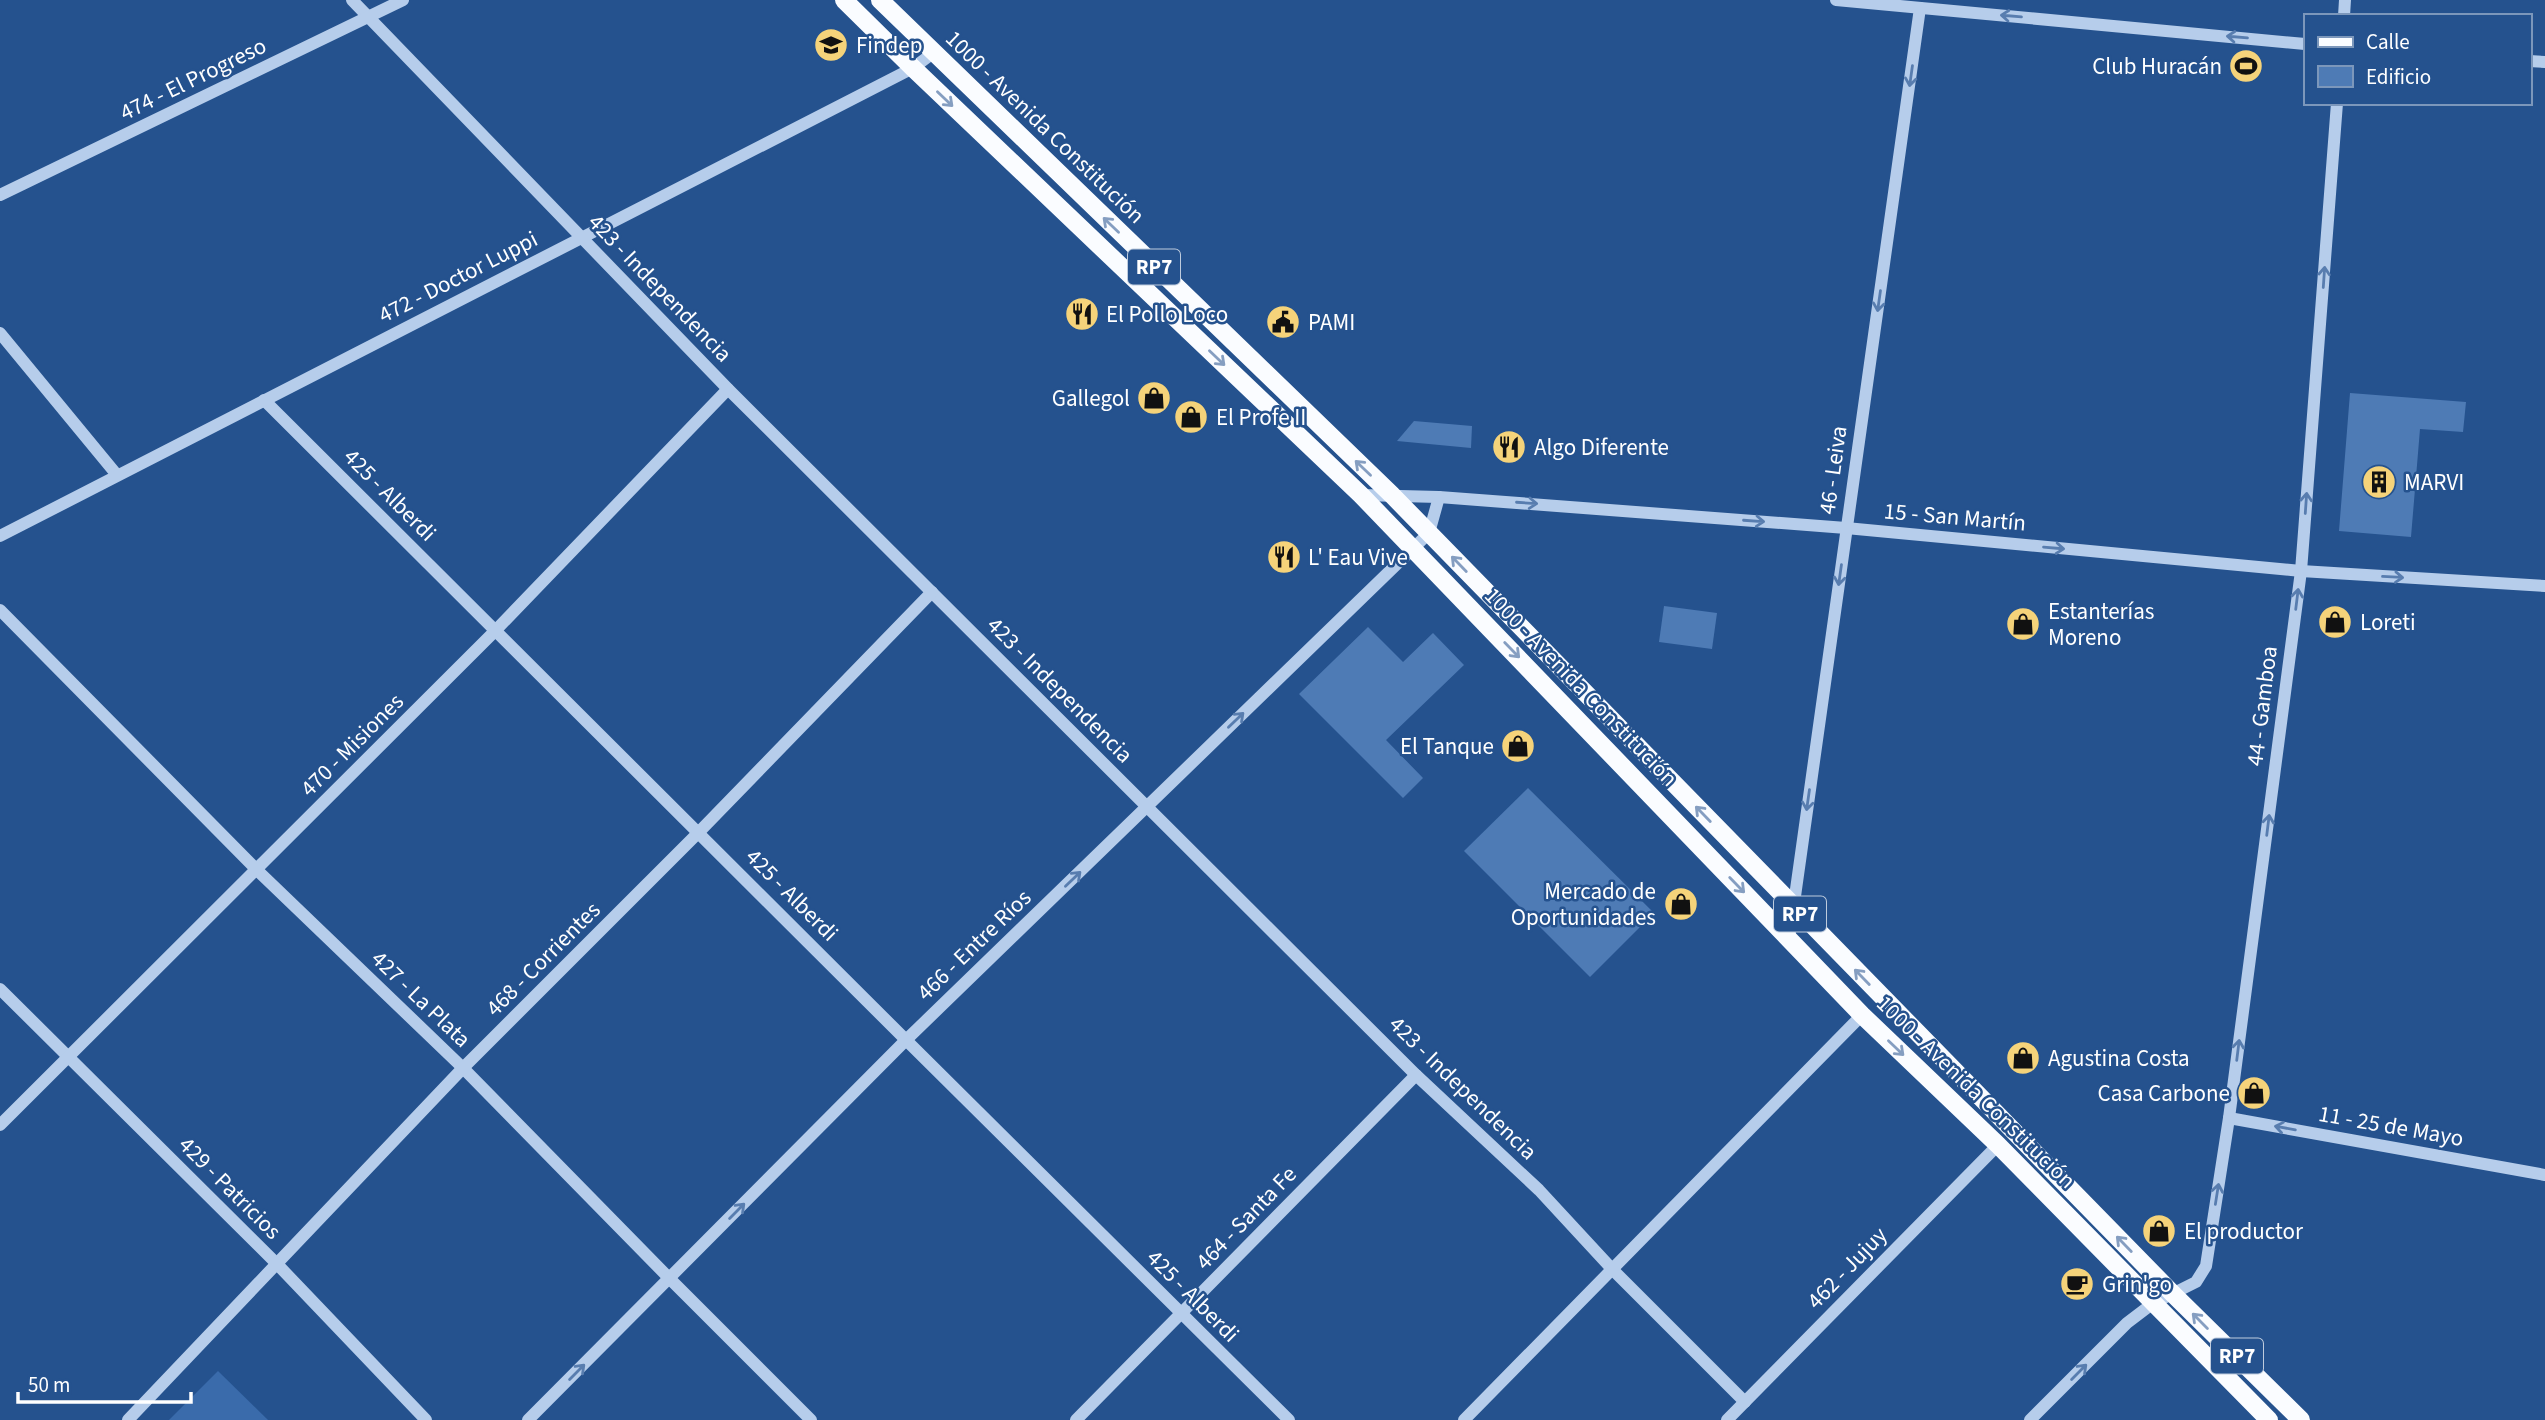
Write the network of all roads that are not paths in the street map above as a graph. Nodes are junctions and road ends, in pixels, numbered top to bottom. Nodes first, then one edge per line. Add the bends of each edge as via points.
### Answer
1 (352, 0) edge
2 (403, 0) edge
3 (844, 0) edge
4 (880, 0) edge
5 (1836, 0) edge
6 (1971, 6) edge
7 (1920, 8) junction
8 (369, 17) junction
9 (2304, 44) edge
10 (933, 53) junction
11 (913, 68) junction
12 (2337, 105) edge
13 (0, 195) edge
14 (581, 238) junction
15 (0, 333) edge
16 (728, 389) junction
17 (264, 400) junction
18 (117, 475) junction
19 (1361, 495) junction
20 (1392, 495) junction
21 (1440, 496) junction
22 (1846, 528) junction
23 (1429, 533) junction
24 (0, 536) edge
25 (1414, 548) junction
26 (2301, 572) junction
27 (2545, 586) edge
28 (932, 592) junction
29 (0, 610) edge
30 (495, 631) junction
31 (1148, 807) junction
32 (699, 832) junction
33 (257, 870) junction
34 (1793, 906) junction
35 (1789, 939) junction
36 (0, 989) edge
37 (1862, 1015) junction
38 (906, 1040) junction
39 (67, 1057) junction
40 (463, 1068) junction
41 (1416, 1075) junction
42 (2229, 1118) junction
43 (0, 1125) edge
44 (1998, 1145) junction
45 (2545, 1175) edge
46 (277, 1264) junction
47 (1613, 1270) junction
48 (670, 1279) junction
49 (2172, 1293) junction
50 (2152, 1304) junction
51 (1181, 1314) junction
52 (1745, 1402) junction
53 (128, 1420) edge
54 (426, 1420) edge
55 (528, 1420) edge
56 (811, 1420) edge
57 (1076, 1420) edge
58 (1289, 1420) edge
59 (1464, 1420) edge
60 (1727, 1420) edge
61 (2031, 1420) edge
62 (2269, 1420) edge
63 (2301, 1420) edge

1 - 8 street, 423 - Independencia
2 - 8 street, 474 - El Progreso
3 - 11 main road, 1000 - Avenida Constitución / RP7
4 - 10 main road, 1000 - Avenida Constitución / RP7
5 - 7 street
6 - 7 street
9 -> 6 street
7 -> 22 street, 46 - Leiva
8 - 13 street, 474 - El Progreso
8 - 14 street, 423 - Independencia
10 - 11 street, 472 - Doctor Luppi
20 -> 10 main road, 1000 - Avenida Constitución / RP7
11 - 14 street, 472 - Doctor Luppi
11 -> 19 main road, 1000 - Avenida Constitución / RP7
26 -> 12 street, 44 - Gamboa
14 - 16 street, 423 - Independencia
14 - 17 street, 472 - Doctor Luppi
15 - 18 street
16 - 28 street, 423 - Independencia
16 - 30 street, 470 - Misiones
17 - 18 street, 472 - Doctor Luppi
17 - 30 street, 425 - Alberdi
18 - 24 street, 472 - Doctor Luppi
19 - 20 street, 15 - San Martín
19 - 25 main road, 1000 - Avenida Constitución / RP7
20 - 21 street, 15 - San Martín
20 - 23 main road, 1000 - Avenida Constitución / RP7
21 -> 22 street, 15 - San Martín
21 - 23 street, 466 - Entre Ríos
22 -> 26 street, 15 - San Martín
22 -> 34 street, 46 - Leiva
23 - 25 street, 466 - Entre Ríos
34 -> 23 main road, 1000 - Avenida Constitución / RP7
31 -> 25 street, 466 - Entre Ríos
25 -> 35 main road, 1000 - Avenida Constitución / RP7
26 -> 27 street, 15 - San Martín
42 -> 26 street, 44 - Gamboa
28 - 31 street, 423 - Independencia
28 - 32 street, 468 - Corrientes
29 - 33 street, 427 - La Plata
30 - 32 street, 425 - Alberdi
30 - 33 street, 470 - Misiones
38 -> 31 street, 466 - Entre Ríos
31 - 41 street, 423 - Independencia
32 - 38 street, 425 - Alberdi
32 - 40 street, 468 - Corrientes
33 - 39 street, 470 - Misiones
33 - 40 street, 427 - La Plata
34 - 35 street, 46 - Leiva
49 -> 34 main road, 1000 - Avenida Constitución / RP7
35 - 37 main road, 1000 - Avenida Constitución / RP7
36 - 39 street, 429 - Patricios
37 -> 44 main road, 1000 - Avenida Constitución / RP7
37 - 47 street
48 -> 38 street, 466 - Entre Ríos
38 - 51 street, 425 - Alberdi
39 - 43 street, 470 - Misiones
39 - 46 street, 429 - Patricios
40 - 46 street, 468 - Corrientes
40 - 48 street, 427 - La Plata
41 - 47 street, 423 - Independencia via 1539,1190
41 - 51 street, 464 - Santa Fe
45 -> 42 street, 11 - 25 de Mayo
49 -> 42 street, 44 - Gamboa via 2196,1282 2206,1266
44 - 50 main road, 1000 - Avenida Constitución / RP7
44 - 52 street, 462 - Jujuy
46 - 53 street, 468 - Corrientes
46 - 54 street, 429 - Patricios
47 - 52 street, 423 - Independencia
47 - 59 street
55 -> 48 street, 466 - Entre Ríos
48 - 56 street, 427 - La Plata
49 - 50 street, 44 - Gamboa
63 -> 49 main road, 1000 - Avenida Constitución / RP7
61 -> 50 street, 44 - Gamboa via 2127,1323
50 - 62 main road, 1000 - Avenida Constitución / RP7
51 - 57 street, 464 - Santa Fe
51 - 58 street, 425 - Alberdi
52 - 60 street, 462 - Jujuy

